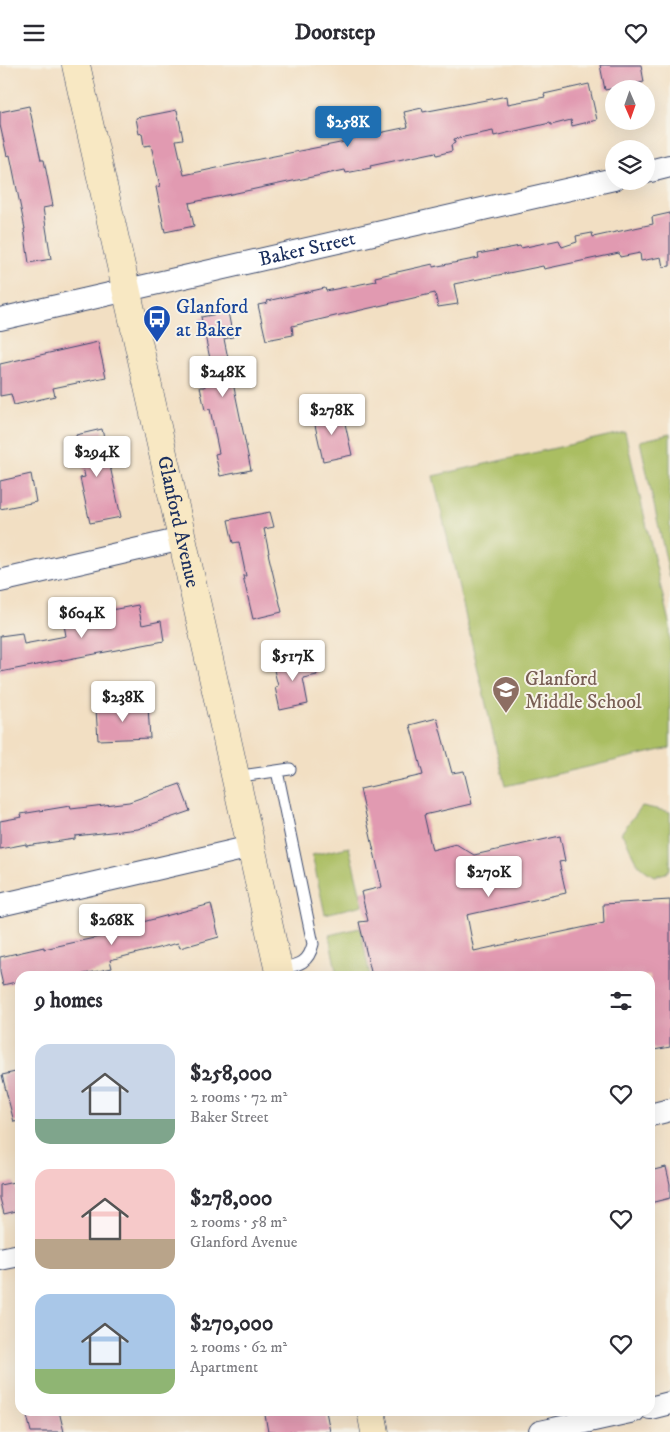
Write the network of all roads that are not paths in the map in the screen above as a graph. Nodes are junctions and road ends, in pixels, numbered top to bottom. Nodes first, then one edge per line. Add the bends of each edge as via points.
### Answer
1 (76, 65) edge
2 (670, 166) edge
3 (655, 170) edge
4 (605, 181) edge
5 (126, 291) junction
6 (0, 319) edge
7 (182, 539) junction
8 (0, 581) edge
9 (290, 769) dead end
10 (277, 771) junction
11 (234, 777) junction
12 (251, 847) junction
13 (0, 905) edge
14 (280, 971) edge
15 (284, 971) edge
16 (670, 1110) edge
17 (655, 1114) edge
18 (15, 1256) edge
19 (0, 1259) edge
20 (670, 1403) edge
21 (655, 1407) edge
22 (372, 1416) edge
23 (612, 1416) edge
24 (375, 1432) edge
25 (540, 1432) edge

1 - 5 main road, Glanford Avenue
2 - 3 street
4 - 5 street, Baker Street
5 - 6 street, Baker Street
5 - 7 main road, Glanford Avenue
7 - 8 street
7 - 11 main road, Glanford Avenue
9 - 10 lane
10 - 11 lane
10 - 15 lane via 313,944 310,955
11 - 12 main road, Glanford Avenue
12 - 13 street
12 - 14 main road, Glanford Avenue
16 - 17 street
18 - 19 street
20 - 21 street
22 - 24 main road
23 - 25 street

